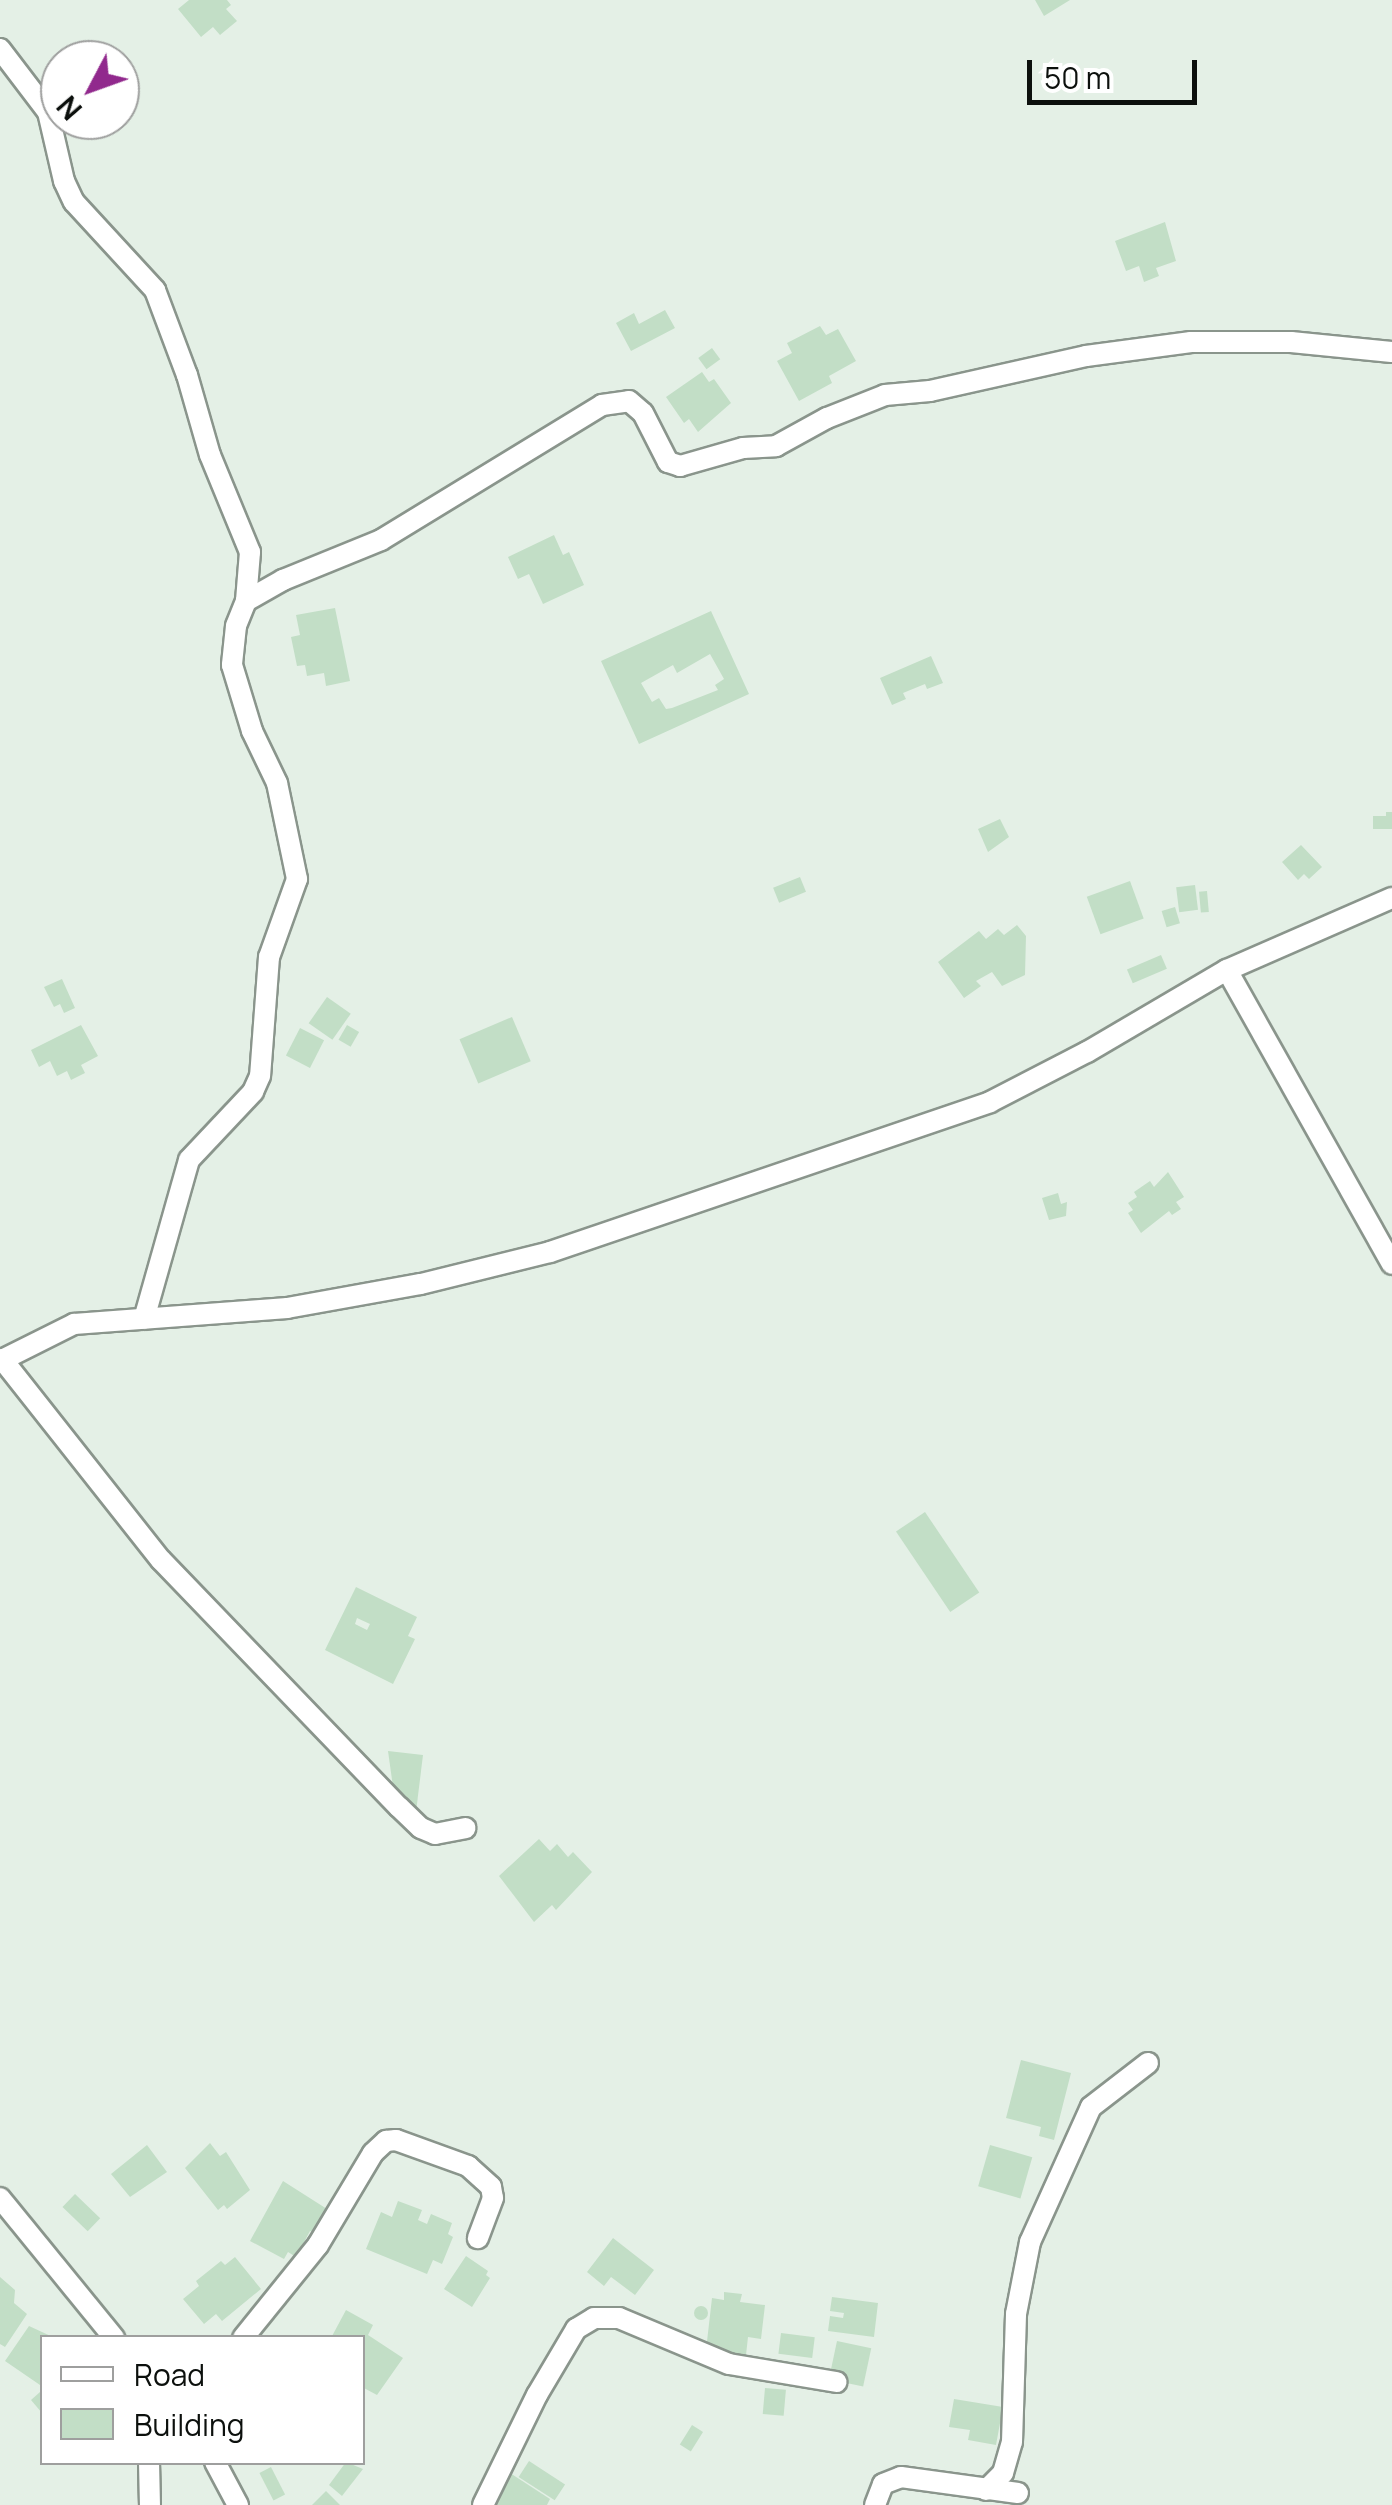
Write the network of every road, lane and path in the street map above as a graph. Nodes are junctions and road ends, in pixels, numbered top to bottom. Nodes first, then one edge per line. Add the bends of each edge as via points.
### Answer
1 (0, 50) edge
2 (1392, 352) edge
3 (246, 601) junction
4 (1392, 898) edge
5 (1227, 970) junction
6 (1392, 1264) edge
7 (144, 1318) junction
8 (1, 1360) edge
9 (465, 1828) dead end
10 (1148, 2063) dead end
11 (0, 2198) edge
12 (478, 2238) dead end
13 (112, 2335) edge
14 (246, 2335) edge
15 (836, 2382) dead end
16 (149, 2465) edge
17 (217, 2465) edge
18 (986, 2490) junction
19 (1018, 2493) dead end
20 (148, 2496) edge
21 (132, 2505) edge
22 (238, 2505) edge
23 (484, 2505) edge
24 (874, 2505) edge

1 - 3 street via 48,112 74,202 154,290 250,552
2 - 3 street via 1192,342 1086,356 930,392 884,395 776,446 680,466 668,462 644,412 629,402 602,404 382,540
3 - 7 street via 232,665 252,731 278,784 297,879 269,957 260,1076 189,1160
4 - 5 street
5 - 6 street
5 - 7 street via 990,1102 550,1252 287,1308
7 - 8 street via 74,1324
8 - 9 street via 161,1560 398,1807 434,1834
10 - 18 street via 1091,2107 1030,2242 1016,2314 1012,2442 1002,2472
11 - 13 street
12 - 14 street via 491,2187 468,2166 386,2141 318,2245
15 - 23 street via 729,2364 619,2318 594,2318 576,2328
16 - 20 street
17 - 22 street
18 - 19 street
18 - 24 street via 901,2477 883,2484
20 - 21 street

